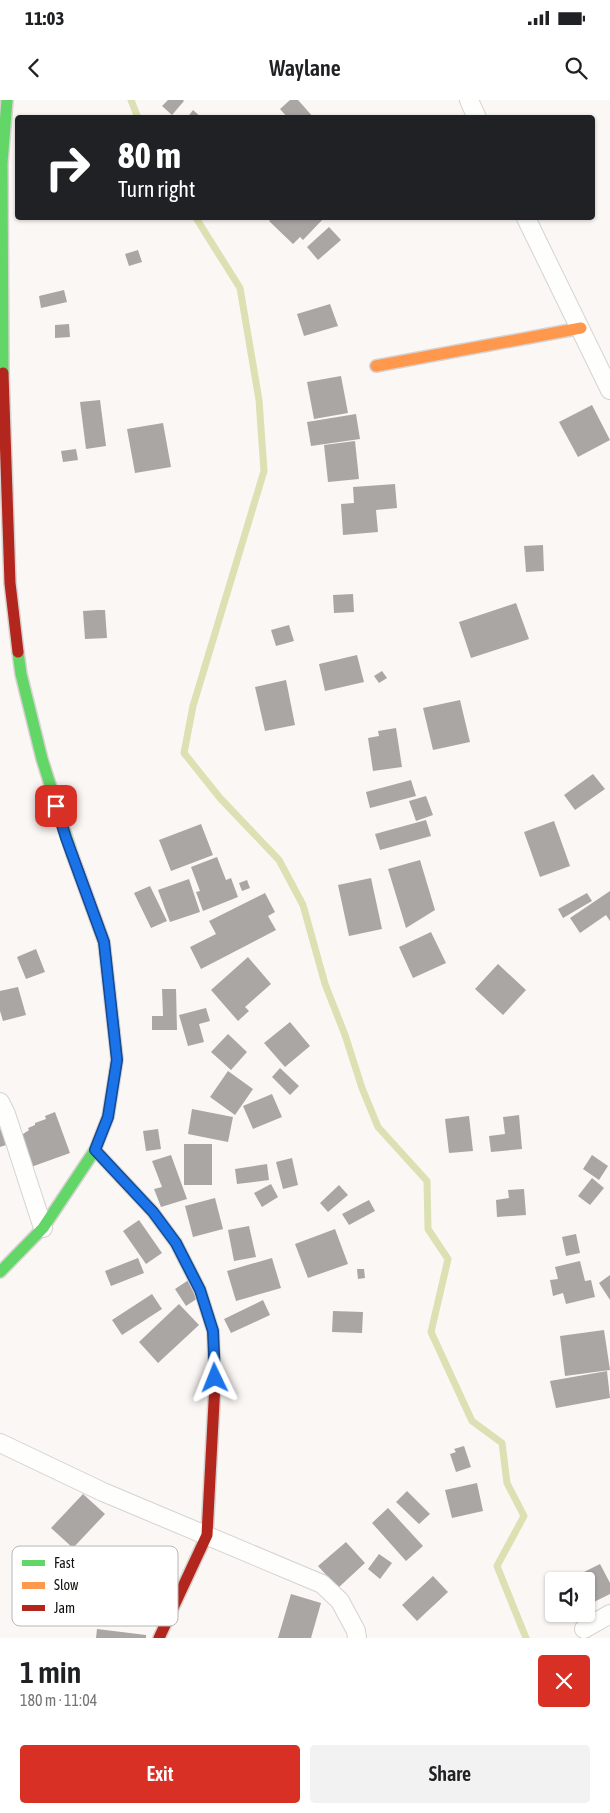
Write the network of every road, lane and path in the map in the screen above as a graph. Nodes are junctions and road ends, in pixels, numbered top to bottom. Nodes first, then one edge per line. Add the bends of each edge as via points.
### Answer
1 (7, 100) edge
2 (469, 100) edge
3 (476, 115) edge
4 (1, 159) edge
5 (527, 220) edge
6 (580, 328) junction
7 (376, 366) dead end
8 (610, 390) edge
9 (2, 404) edge
10 (0, 1102) edge
11 (95, 1150) junction
12 (43, 1228) junction
13 (0, 1272) edge
14 (0, 1443) edge
15 (207, 1534) junction
16 (178, 1597) edge
17 (610, 1614) edge
18 (165, 1626) edge
19 (584, 1629) dead end
20 (159, 1638) edge
21 (357, 1638) edge

1 - 4 street
2 - 3 street
4 - 9 street
5 - 6 street
6 - 7 street
6 - 8 street
9 - 11 street via 10,583 21,674 63,829 104,942 117,1060 108,1117
10 - 12 street
11 - 12 street
11 - 15 street via 153,1212 176,1243 200,1290 213,1331 215,1378
12 - 13 street
14 - 15 street via 103,1492
15 - 16 street
15 - 21 street via 322,1584 340,1601
17 - 19 street
18 - 20 street

